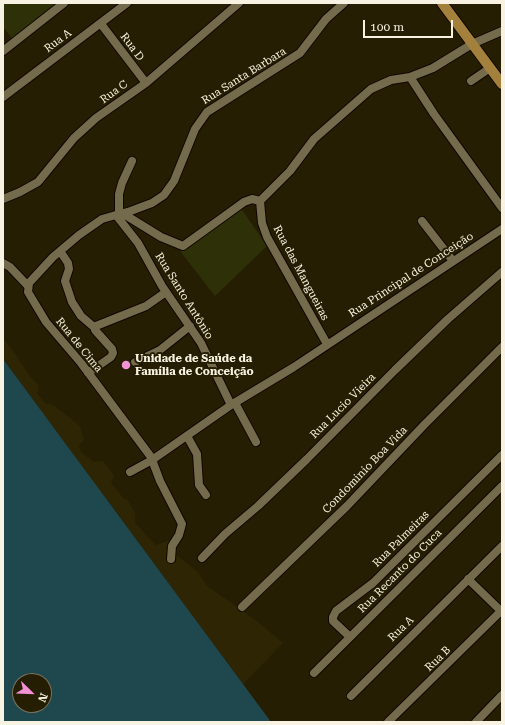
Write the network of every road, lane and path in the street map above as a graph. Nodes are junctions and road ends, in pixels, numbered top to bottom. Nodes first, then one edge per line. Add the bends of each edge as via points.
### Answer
1 (64, 3) edge
2 (127, 3) edge
3 (240, 3) edge
4 (344, 3) edge
5 (442, 3) edge
6 (101, 24) junction
7 (502, 31) edge
8 (472, 44) junction
9 (3, 51) edge
10 (490, 68) junction
11 (410, 77) junction
12 (471, 81) dead end
13 (146, 83) junction
14 (502, 84) edge
15 (3, 97) edge
16 (132, 162) dead end
17 (3, 199) edge
18 (260, 202) junction
19 (502, 208) edge
20 (119, 214) junction
21 (422, 221) dead end
22 (502, 229) edge
23 (60, 251) junction
24 (454, 261) junction
25 (3, 263) edge
26 (502, 272) edge
27 (28, 286) junction
28 (166, 292) junction
29 (190, 326) junction
30 (95, 328) junction
31 (327, 344) junction
32 (502, 347) edge
33 (135, 362) dead end
34 (88, 373) junction
35 (233, 404) junction
36 (187, 436) junction
37 (256, 442) dead end
38 (502, 455) edge
39 (152, 460) junction
40 (130, 472) dead end
41 (502, 486) edge
42 (206, 495) dead end
43 (502, 546) edge
44 (202, 558) dead end
45 (171, 559) dead end
46 (468, 579) junction
47 (242, 608) dead end
48 (501, 611) edge
49 (350, 636) junction
50 (314, 673) dead end
51 (502, 695) edge
52 (351, 696) dead end
53 (388, 722) edge
54 (476, 722) edge

1 - 9 street
2 - 6 street, Rua A
3 - 13 street, Rua C
4 - 20 street, Rua Santa Barbara via 326,19 306,47 296,56 207,112 195,129 169,189 158,200
5 - 8 main road
6 - 13 street, Rua D
6 - 15 street, Rua A
7 - 8 street
8 - 10 main road
8 - 11 street via 433,68
10 - 12 street
10 - 14 main road
11 - 18 street via 384,83 361,97 314,139 290,171
11 - 19 street
13 - 17 street, Rua C via 96,118 74,138 38,182
16 - 20 street via 119,194
18 - 20 street via 244,202 186,246 169,242
18 - 31 street, Rua das Mangueiras via 262,224 269,241
20 - 23 street via 102,219
20 - 28 street, Rua Santo Antônio
21 - 24 street
22 - 24 street, Rua Principal de Conceição
23 - 27 street
23 - 30 street via 68,263 65,281 72,302 81,316
24 - 31 street, Rua Principal de Conceição
25 - 27 street
26 - 44 street, Rua Lucio Vieira via 448,319 307,459
27 - 34 street, Rua de Cima via 31,298 46,322
28 - 29 street, Rua Santo Antônio
28 - 30 street via 146,306
29 - 33 street via 160,350
29 - 35 street, Rua Santo Antônio
30 - 34 street via 113,353
31 - 35 street, Rua Principal de Conceição
32 - 47 street, Condominio Boa Vida
34 - 39 street, Rua de Cima via 145,447
35 - 36 street, Rua Principal de Conceição
35 - 37 street, Rua Santo Antônio
36 - 39 street, Rua Principal de Conceição
36 - 42 street via 197,454 199,485
38 - 49 street, Rua Palmeiras via 373,583 336,611 333,621
39 - 40 street, Rua Principal de Conceição
39 - 45 street, Rua de Cima via 182,524 172,546
41 - 49 street, Rua Recanto do Cuca
43 - 46 street, Rua A
46 - 48 street
46 - 52 street, Rua A
48 - 53 street, Rua B
49 - 50 street, Rua Recanto do Cuca
51 - 54 street

